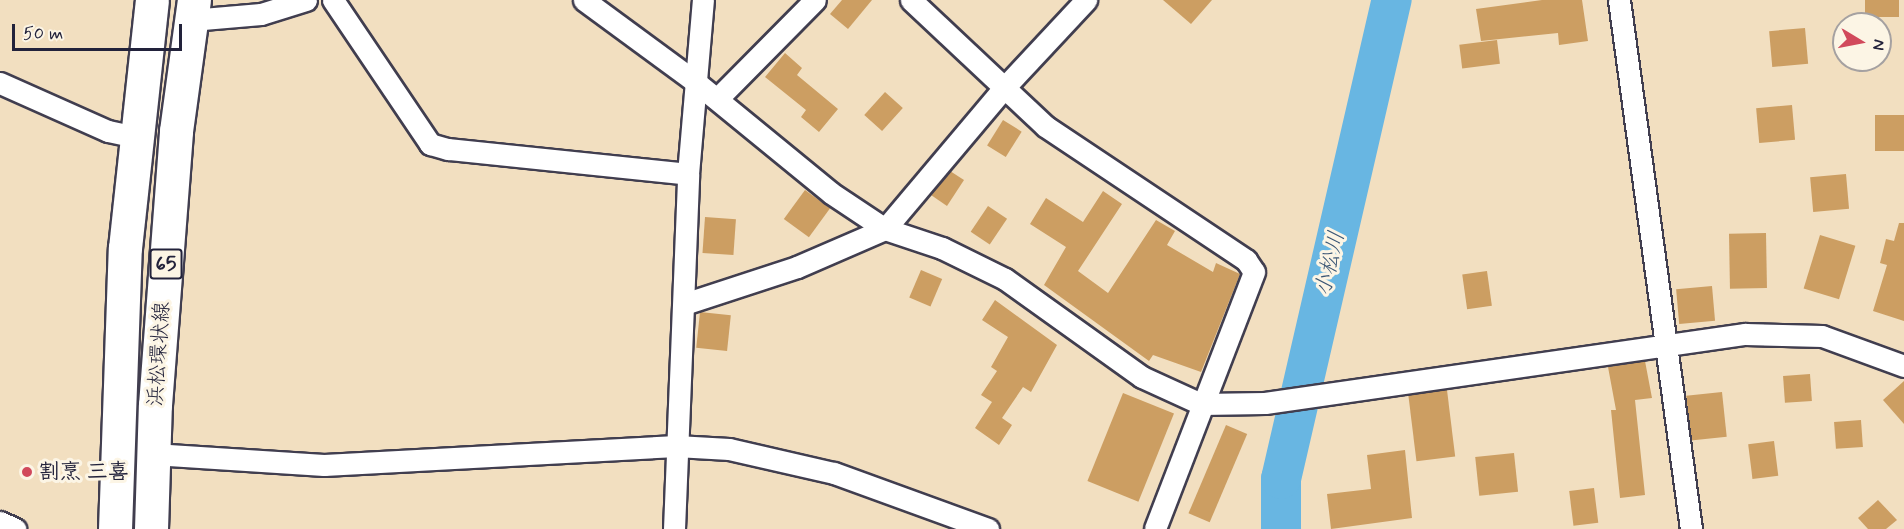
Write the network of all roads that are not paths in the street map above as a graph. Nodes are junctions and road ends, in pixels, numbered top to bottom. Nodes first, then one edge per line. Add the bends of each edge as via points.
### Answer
1 (152, 0) edge
2 (306, 0) edge
3 (333, 0) edge
4 (584, 0) edge
5 (703, 0) edge
6 (816, 0) edge
7 (911, 0) edge
8 (1086, 0) edge
9 (1619, 0) edge
10 (193, 10) edge
11 (693, 80) junction
12 (0, 83) edge
13 (1003, 89) junction
14 (717, 99) junction
15 (136, 137) junction
16 (688, 174) junction
17 (885, 229) junction
18 (684, 304) junction
19 (1665, 344) junction
20 (1904, 366) edge
21 (1201, 404) junction
22 (676, 446) junction
23 (153, 454) junction
24 (0, 522) edge
25 (15, 529) edge
26 (116, 529) edge
27 (151, 529) edge
28 (674, 529) edge
29 (988, 529) edge
30 (1155, 529) edge
31 (1692, 529) edge

1 - 15 main road, 浜松環状線 / 65
2 - 10 street via 261,14
3 - 16 street via 430,144
4 - 11 street
5 - 11 street
6 - 14 street
7 - 13 street
8 - 13 street
9 - 19 street
10 - 23 main road, 浜松環状線 / 65 via 176,131
11 - 14 street
11 - 16 street
12 - 15 street via 108,131
13 - 17 street
13 - 21 street via 1045,126 1246,260 1254,272
14 - 17 street via 831,193
15 - 26 main road, 浜松環状線 / 65 via 125,248
16 - 18 street
17 - 18 street via 797,267
17 - 21 street via 942,248 1005,279 1142,377
18 - 22 street
19 - 20 street via 1745,334 1822,336
19 - 21 street via 1265,403
19 - 31 street
21 - 30 street
22 - 23 street via 324,465
22 - 28 street
22 - 29 street via 729,450 834,473
23 - 27 main road, 浜松環状線 / 65
24 - 25 street

